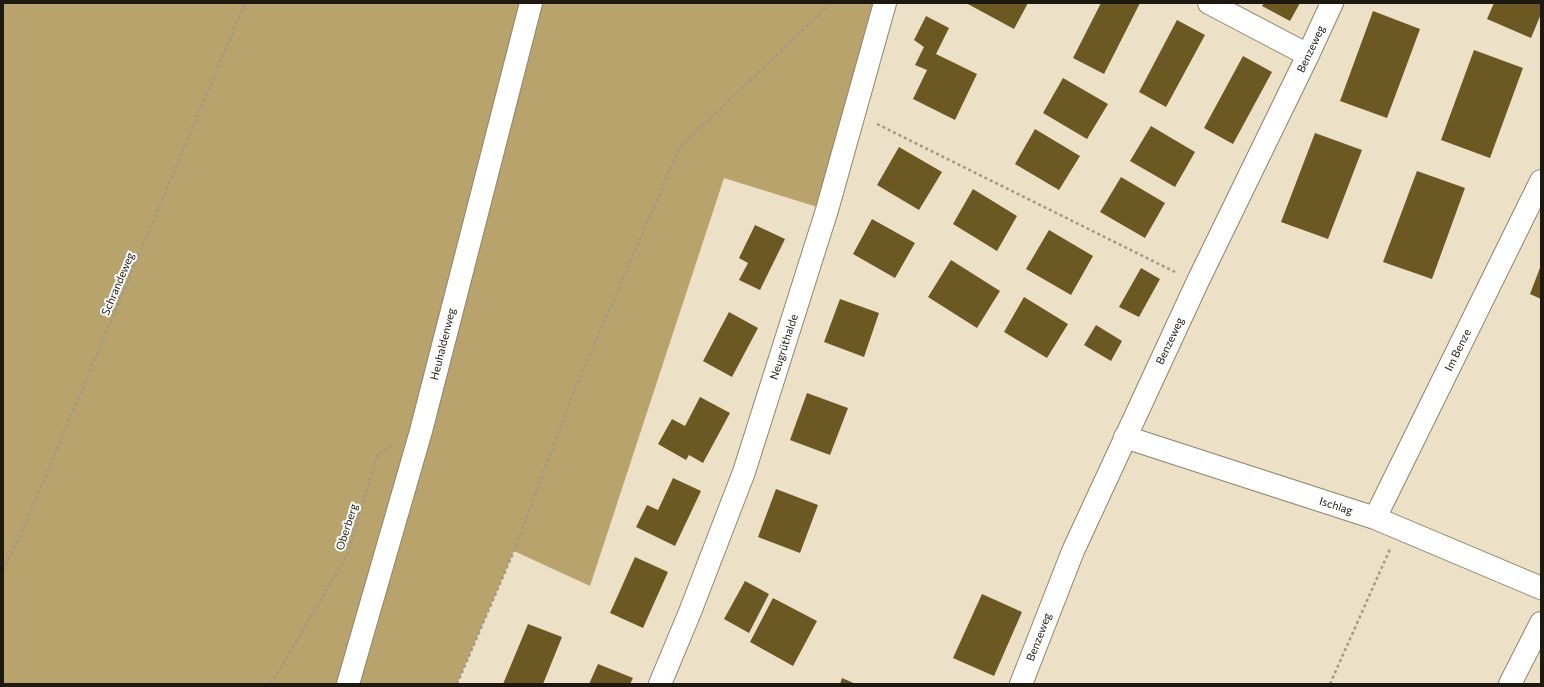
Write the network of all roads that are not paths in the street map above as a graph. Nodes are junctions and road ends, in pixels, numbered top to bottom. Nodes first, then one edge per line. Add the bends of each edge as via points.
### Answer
1 (531, 3) edge
2 (885, 3) edge
3 (1209, 3) edge
4 (1332, 3) edge
5 (1308, 55) junction
6 (1541, 181) edge
7 (1125, 437) junction
8 (1375, 518) junction
9 (1541, 588) edge
10 (1541, 623) edge
11 (348, 684) edge
12 (660, 684) edge
13 (1021, 684) edge
14 (1510, 684) edge

1 - 11 street, Heuhaldenweg via 421,431
2 - 12 street, Neugrüthalde via 827,210 744,472
3 - 5 street
4 - 5 street, Benzeweg
5 - 7 street, Benzeweg
6 - 8 street, Im Benze
7 - 8 street, Ischlag
7 - 13 street, Benzeweg via 1073,551
8 - 9 street, Ischlag
10 - 14 street

